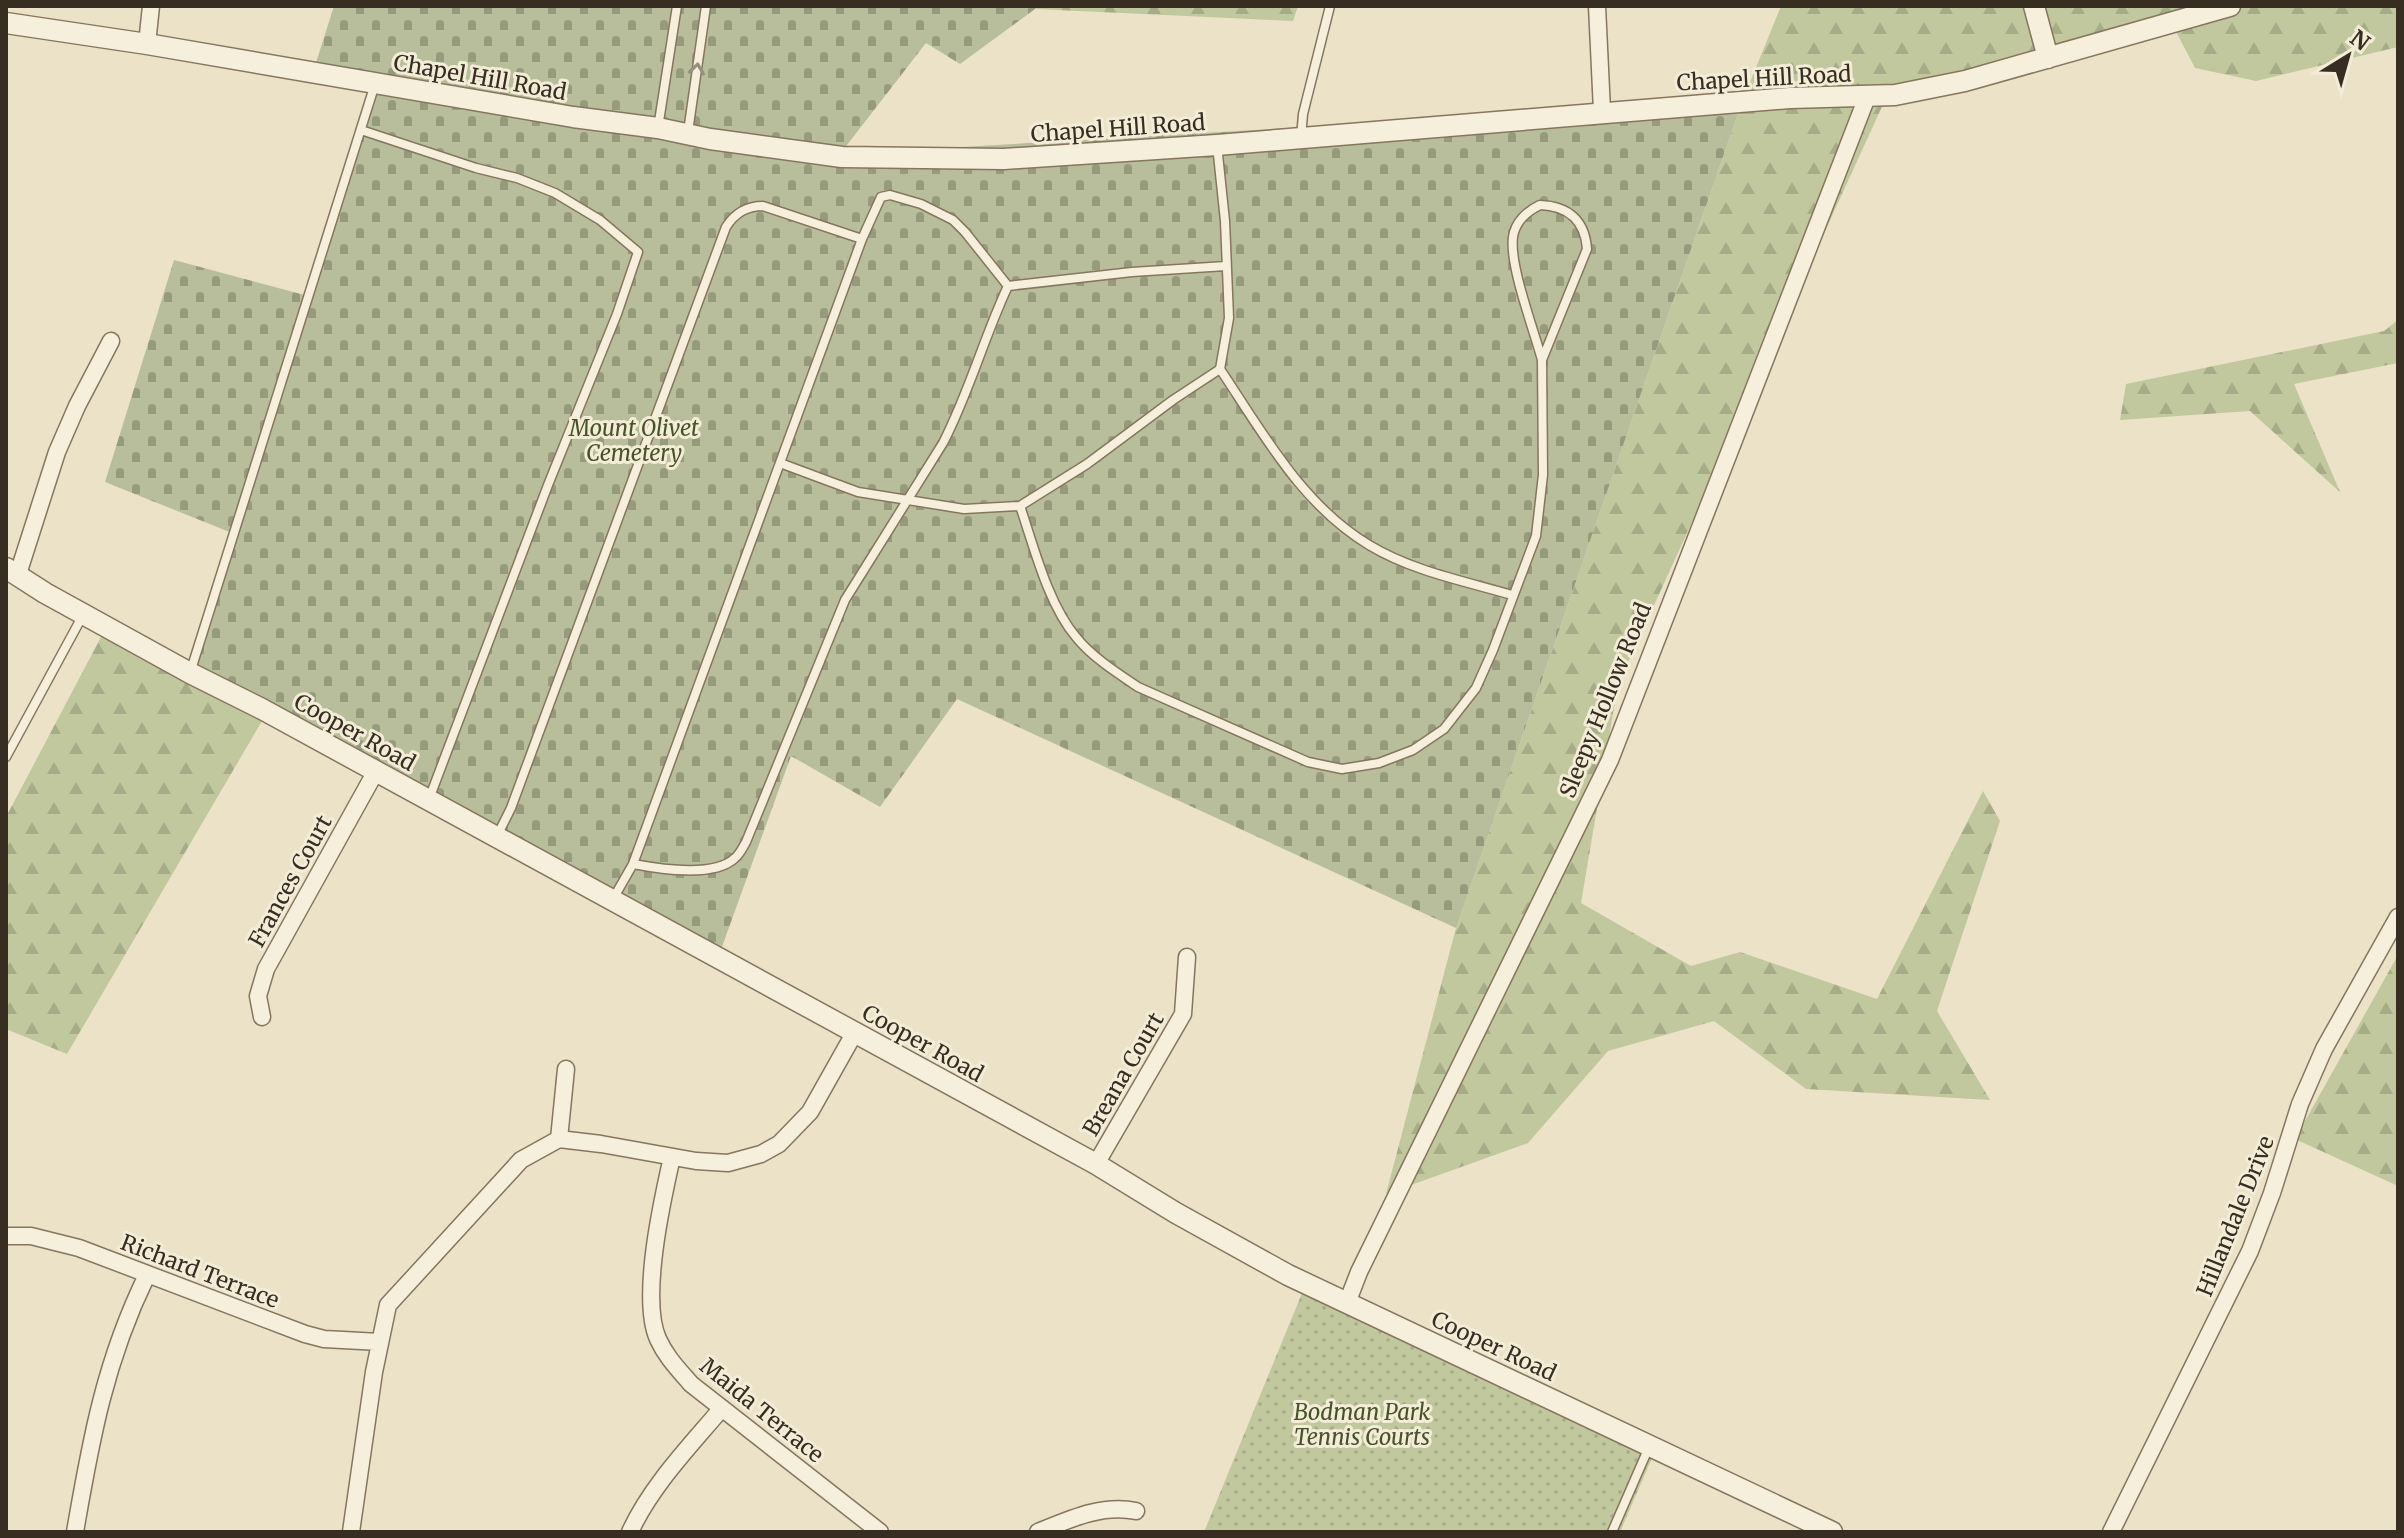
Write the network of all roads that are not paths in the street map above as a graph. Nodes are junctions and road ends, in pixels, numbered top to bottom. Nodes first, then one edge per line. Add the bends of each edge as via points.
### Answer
1 (151, 6) edge
2 (677, 6) edge
3 (706, 6) edge
4 (1330, 6) edge
5 (1597, 6) edge
6 (2034, 6) edge
7 (2230, 6) edge
8 (6, 23) edge
9 (147, 44) junction
10 (2048, 58) junction
11 (376, 83) junction
12 (1867, 97) junction
13 (1602, 111) junction
14 (658, 128) junction
15 (361, 130) junction
16 (688, 133) junction
17 (1301, 138) junction
18 (1217, 145) junction
19 (862, 239) junction
20 (1226, 266) junction
21 (1008, 286) junction
22 (111, 341) dead end
23 (1542, 360) junction
24 (1220, 369) junction
25 (780, 463) junction
26 (906, 499) junction
27 (1020, 506) junction
28 (12, 571) edge
29 (1512, 595) junction
30 (83, 614) junction
31 (190, 673) junction
32 (6, 757) edge
33 (376, 771) junction
34 (429, 800) junction
35 (497, 837) junction
36 (633, 864) junction
37 (612, 900) junction
38 (2398, 917) edge
39 (1187, 957) dead end
40 (262, 1017) dead end
41 (855, 1032) junction
42 (566, 1069) dead end
43 (559, 1139) junction
44 (672, 1157) junction
45 (1096, 1164) junction
46 (6, 1236) edge
47 (147, 1275) junction
48 (1347, 1303) junction
49 (380, 1342) junction
50 (722, 1408) junction
51 (1650, 1446) junction
52 (1136, 1511) dead end
53 (75, 1532) edge
54 (351, 1532) edge
55 (630, 1532) edge
56 (880, 1532) edge
57 (1038, 1532) edge
58 (1612, 1532) edge
59 (1832, 1532) edge
60 (2111, 1532) edge

1 - 9 street
2 - 14 lane
16 -> 3 lane
4 - 17 lane
5 - 13 street
6 - 10 street
7 - 10 street, Chapel Hill Road
8 - 9 street, Chapel Hill Road
9 - 11 street, Chapel Hill Road
10 - 12 street, Chapel Hill Road via 1965,81
11 - 14 street, Chapel Hill Road
11 - 15 lane
12 - 13 street, Chapel Hill Road
12 - 48 street, Sleepy Hollow Road via 1610,760
13 - 17 street, Chapel Hill Road
14 - 16 street, Chapel Hill Road
15 - 31 lane
15 - 34 lane via 555,193 600,220 638,252
16 - 18 street, Chapel Hill Road via 842,157 1041,158
17 - 18 street, Chapel Hill Road
18 - 20 lane
19 - 21 lane via 881,197 921,204 943,213 965,232
19 - 25 lane
19 - 35 lane via 763,206 741,211 726,227
20 - 21 lane
20 - 24 lane via 1229,318
21 - 26 lane via 954,420
22 - 28 street via 57,452
23 - 23 lane via 1587,249 1581,223 1563,208 1540,205 1517,224 1512,248
23 - 29 lane via 1543,475 1536,536
24 - 27 lane
24 - 29 lane via 1298,483 1339,523 1400,560
25 - 26 lane via 858,492
25 - 36 lane
26 - 27 lane via 964,509
26 - 36 lane via 845,600 737,857 712,869
27 - 29 lane via 1063,617 1077,639 1104,663 1138,687 1327,767 1379,763 1413,750 1444,729 1476,688
28 - 30 street, Cooper Road
30 - 31 street, Cooper Road
30 - 32 lane
31 - 33 street, Cooper Road
33 - 34 street, Cooper Road
33 - 40 street, Frances Court via 266,969 258,996
34 - 35 street, Cooper Road
35 - 37 street, Cooper Road
36 - 37 lane
37 - 41 street, Cooper Road
38 - 60 street, Hillandale Drive via 2324,1049 2250,1251
39 - 45 street, Breana Court via 1183,1014
41 - 44 street via 810,1112 779,1144 728,1163
41 - 45 street, Cooper Road
42 - 43 street
43 - 44 street
43 - 49 street via 521,1160 402,1287 388,1305
44 - 50 street, Maida Terrace via 650,1289 651,1318 670,1360
45 - 48 street, Cooper Road via 1190,1221
46 - 47 street, Richard Terrace via 31,1236 79,1248
47 - 49 street, Richard Terrace via 305,1334
47 - 53 street via 106,1379
48 - 51 street, Cooper Road
49 - 54 street
50 - 55 street
50 - 56 street, Maida Terrace
51 - 58 lane
51 - 59 street, Cooper Road
52 - 57 street via 1093,1511

